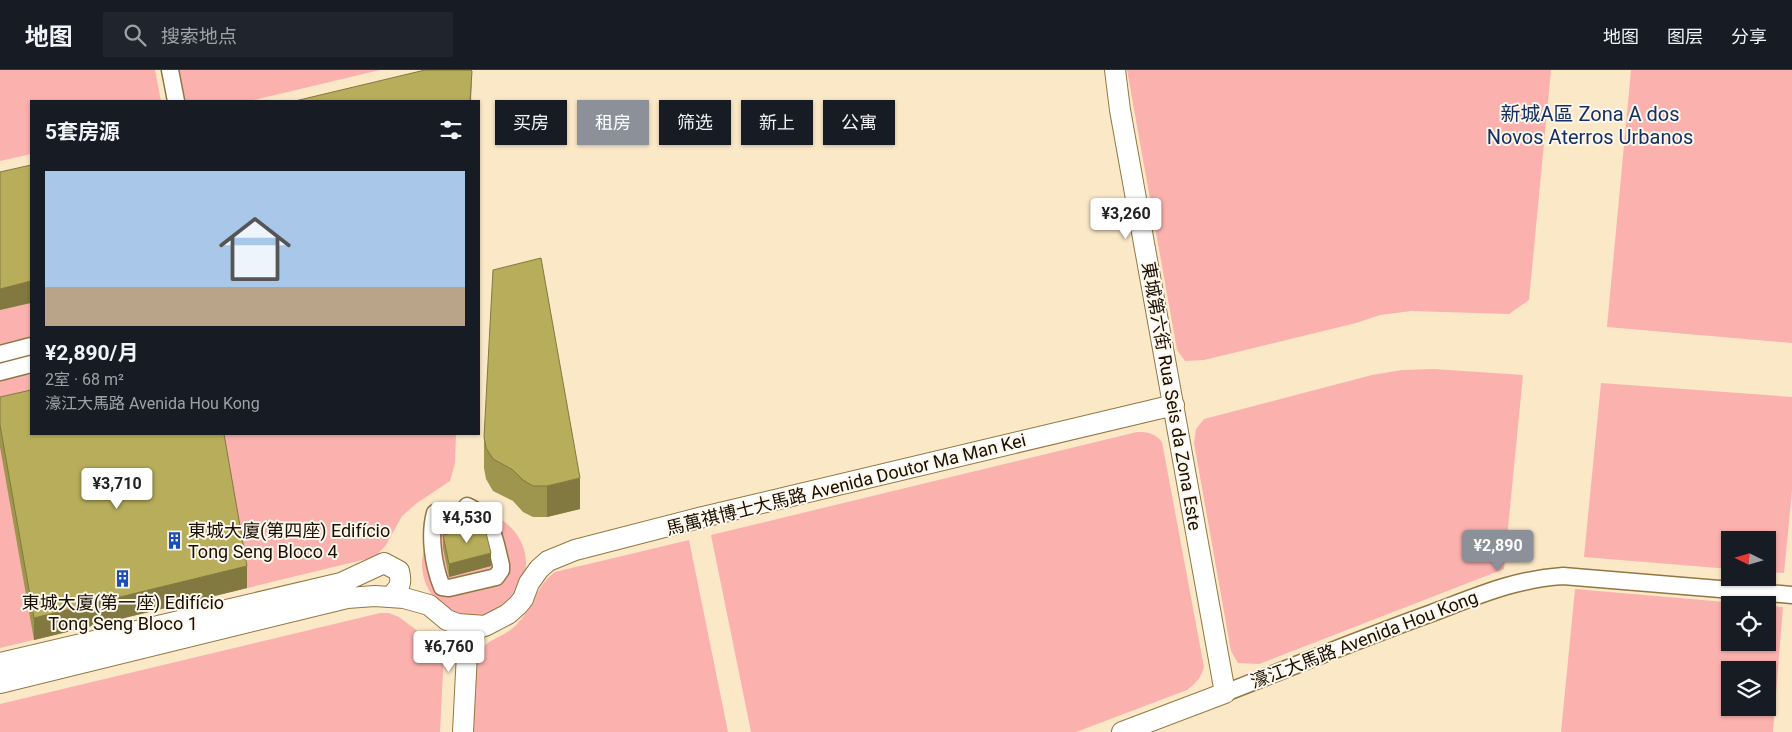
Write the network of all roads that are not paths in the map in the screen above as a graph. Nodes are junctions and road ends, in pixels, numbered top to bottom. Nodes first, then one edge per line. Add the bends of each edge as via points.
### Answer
1 (170, 70) edge
2 (1115, 70) edge
3 (176, 100) edge
4 (30, 346) edge
5 (0, 354) edge
6 (30, 364) edge
7 (0, 372) edge
8 (1174, 405) junction
9 (467, 506) dead end
10 (435, 513) dead end
11 (1792, 595) edge
12 (391, 596) junction
13 (479, 627) junction
14 (0, 663) edge
15 (0, 683) edge
16 (1225, 693) junction
17 (463, 732) edge
18 (1122, 732) edge

1 - 3 street
2 - 8 main road, 東城第六街 Rua Seis da Zona Este
4 - 5 street
6 - 7 street
8 - 13 main road, 馬萬祺博士大馬路 Avenida Doutor Ma Man Kei via 575,550 548,561 529,583 523,599 508,614
8 - 16 main road, 東城第六街 Rua Seis da Zona Este
9 - 10 street via 480,512 492,531 502,564 502,570 496,577 449,588 442,586 432,544 431,526
11 - 16 street, 濠江大馬路 Avenida Hou Kong via 1563,576 1540,577 1516,582 1386,629
12 - 13 main road via 429,605 447,620 458,624
12 - 14 main road via 400,589 402,580 399,571 384,563 341,583
12 - 15 main road via 348,598
13 - 17 main road via 467,653
16 - 18 main road, 濠江大馬路 Avenida Hou Kong

